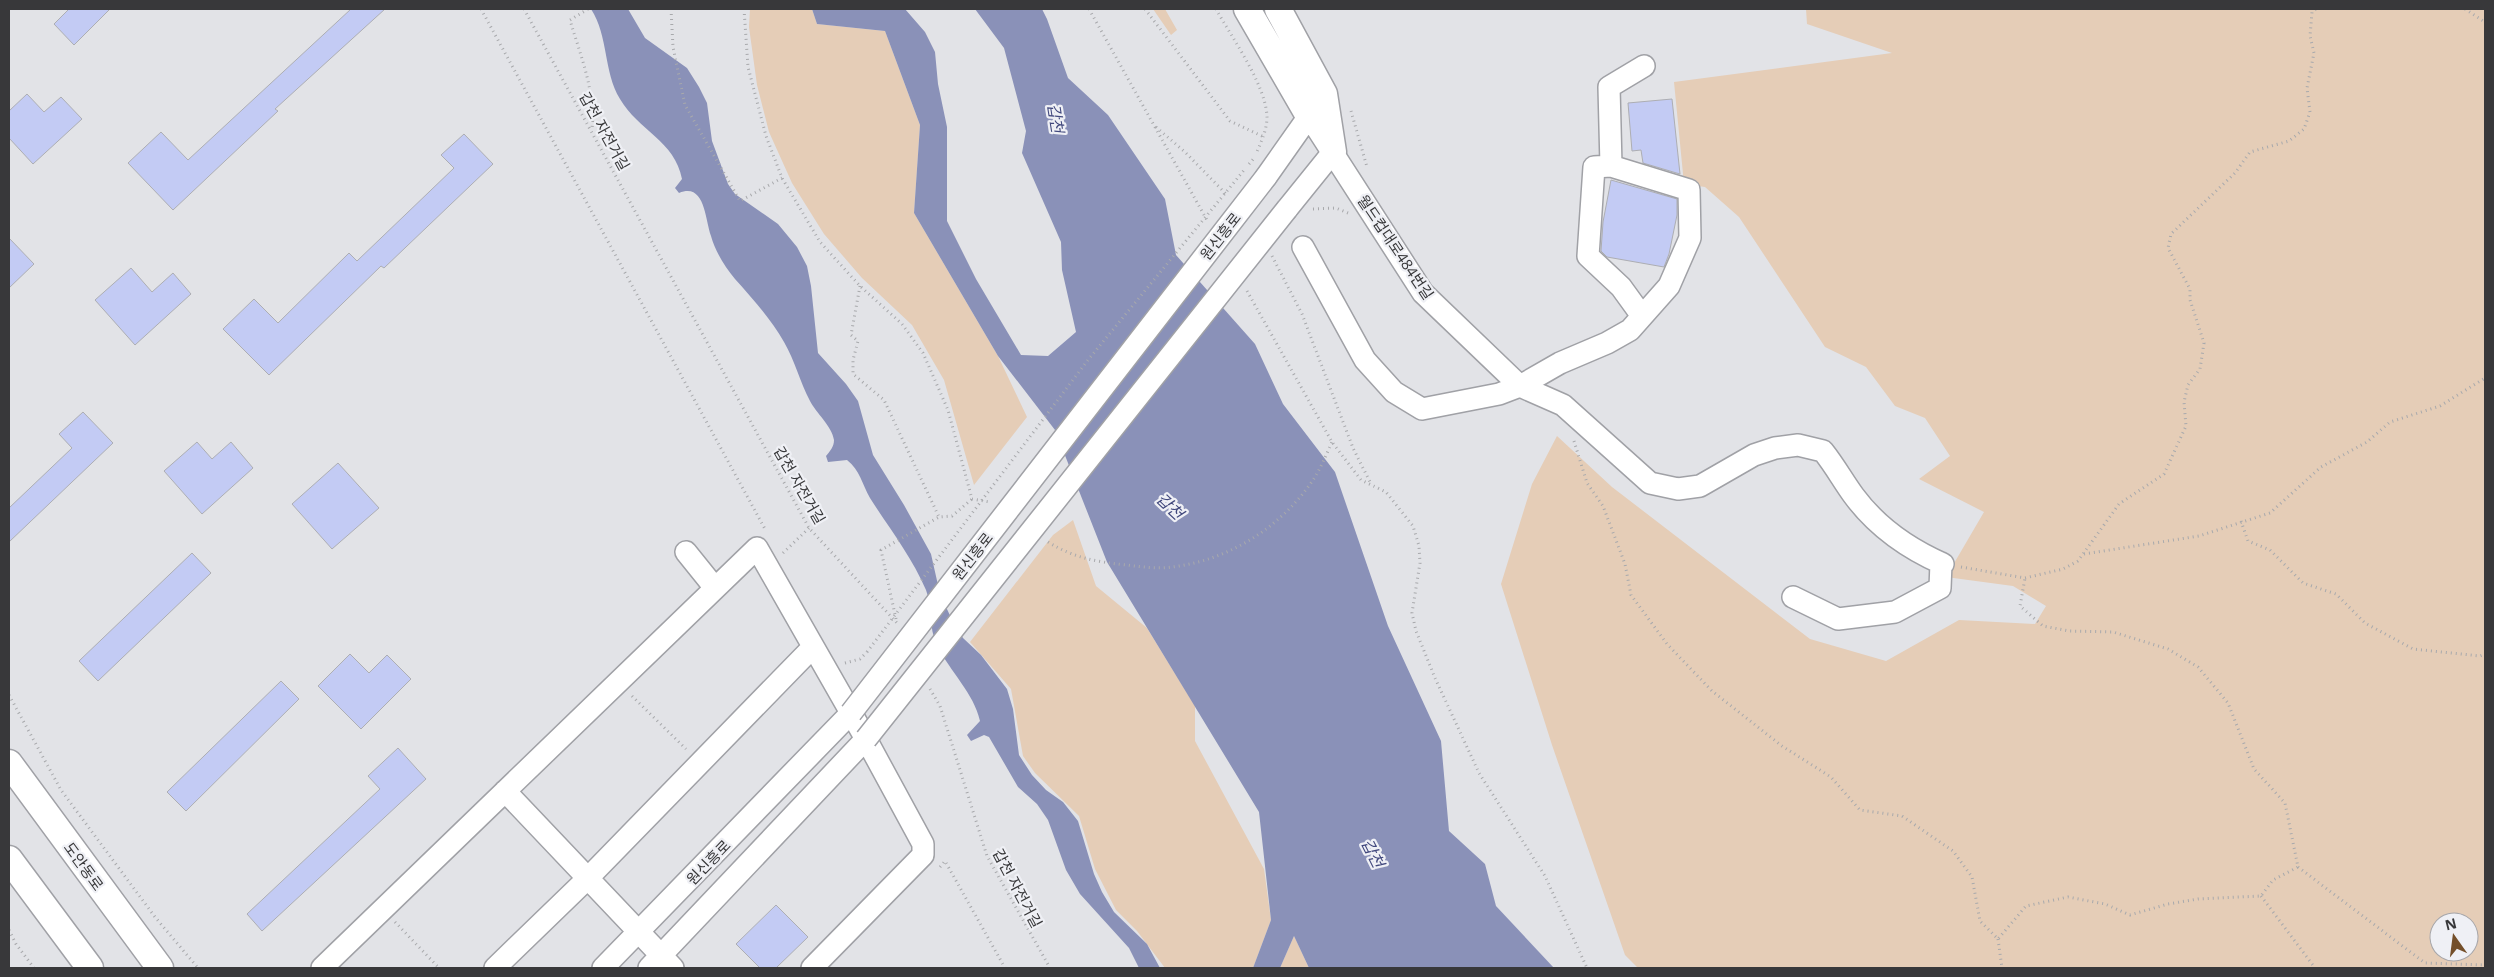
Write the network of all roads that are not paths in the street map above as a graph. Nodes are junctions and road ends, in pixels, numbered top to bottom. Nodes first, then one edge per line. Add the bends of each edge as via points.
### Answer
1 (1247, 9) edge
2 (1278, 9) edge
3 (1644, 66) dead end
4 (1309, 116) junction
5 (1333, 152) junction
6 (1611, 166) junction
7 (1303, 247) dead end
8 (1636, 323) junction
9 (1520, 386) junction
10 (686, 552) dead end
11 (715, 588) junction
12 (1793, 597) dead end
13 (813, 647) junction
14 (851, 713) junction
15 (866, 738) junction
16 (13, 774) edge
17 (506, 790) junction
18 (9, 859) edge
19 (588, 878) junction
20 (640, 933) junction
21 (662, 964) edge
22 (90, 968) edge
23 (160, 968) edge
24 (322, 968) edge
25 (495, 968) edge
26 (603, 968) edge
27 (812, 968) edge

1 - 4 main road
2 - 5 main road via 1324,94
3 - 6 street via 1609,87
4 - 5 street, 월드컵대로484번길
4 - 14 street, 원신흥로, bridge via 1266,177
5 - 9 street, 월드컵대로484번길 via 1423,293
5 - 15 street, 원신흥로, bridge via 1298,209
6 - 8 street via 1594,167 1588,256 1620,287
6 - 8 street via 1690,190 1690,238 1669,286
7 - 9 street via 1365,360 1394,392 1422,409 1499,394
8 - 9 street via 1607,343 1560,363
9 - 12 street, 월드컵대로484번길 via 1563,405 1650,483 1678,489 1700,486 1754,455 1775,448 1798,445 1823,451 1877,522 1910,548 1942,563 1940,588 1895,612 1838,619
10 - 11 street
11 - 13 street via 757,548
11 - 17 street
13 - 14 street
13 - 19 street
14 - 15 street
14 - 20 street, 원신흥로
15 - 21 street, 원신흥로
15 - 27 street via 923,844 923,855
16 - 23 main road, 도안동로
17 - 19 street
17 - 24 street
18 - 22 main road
19 - 20 street
19 - 25 street
20 - 21 street
20 - 26 street, 원신흥로

